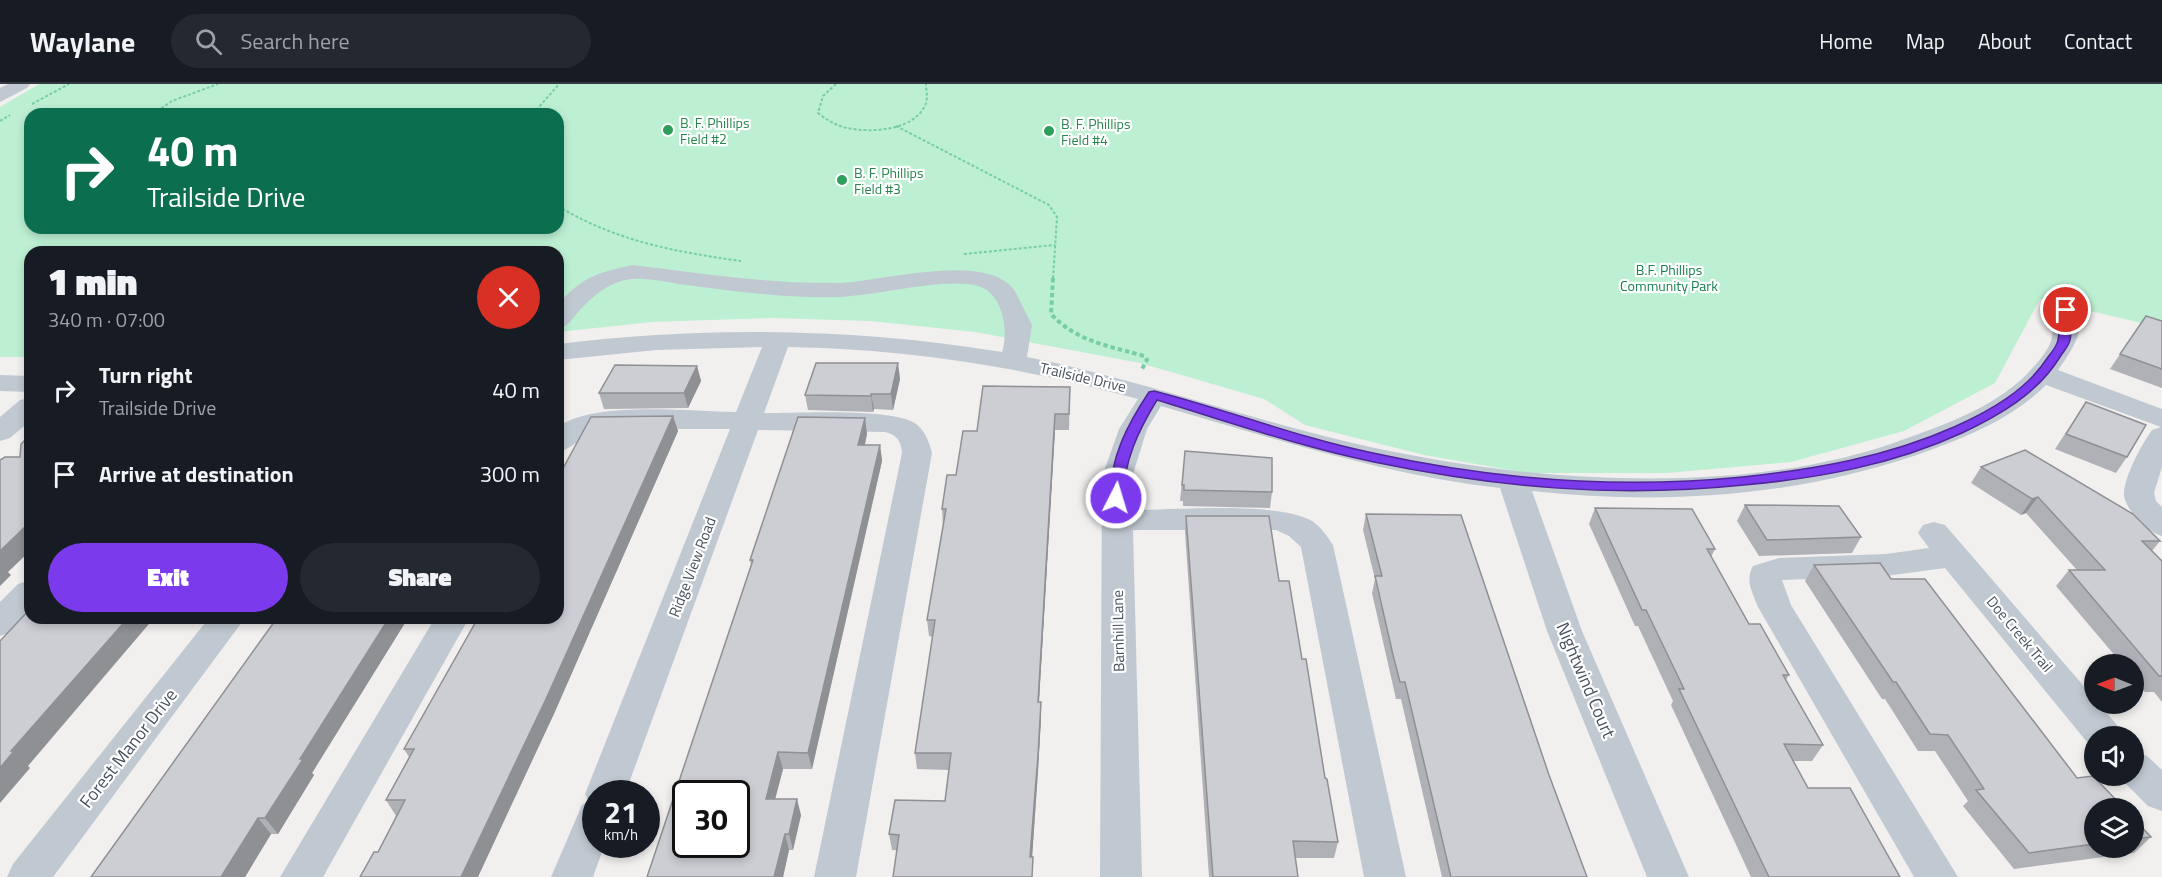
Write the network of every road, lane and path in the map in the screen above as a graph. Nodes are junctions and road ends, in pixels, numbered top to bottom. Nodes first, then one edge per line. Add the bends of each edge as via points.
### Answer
1 (21, 84) edge
2 (218, 84) edge
3 (559, 84) edge
4 (836, 84) edge
5 (926, 84) edge
6 (0, 96) edge
7 (162, 108) edge
8 (537, 108) edge
9 (896, 126) junction
10 (564, 210) edge
11 (1055, 245) junction
12 (963, 254) dead end
13 (743, 262) dead end
14 (2066, 310) dead end
15 (564, 314) edge
16 (778, 340) junction
17 (564, 351) edge
18 (1012, 362) junction
19 (2043, 374) junction
20 (0, 383) edge
21 (24, 384) edge
22 (1147, 384) junction
23 (24, 411) edge
24 (2162, 419) edge
25 (748, 420) junction
26 (0, 432) edge
27 (2162, 436) edge
28 (564, 438) edge
29 (1513, 480) junction
30 (1116, 520) junction
31 (2162, 525) edge
32 (24, 598) edge
33 (0, 623) edge
34 (223, 624) edge
35 (449, 624) edge
36 (2096, 726) edge
37 (2144, 777) edge
38 (610, 780) edge
39 (2162, 794) edge
40 (582, 852) edge
41 (28, 877) edge
42 (301, 877) edge
43 (572, 877) edge
44 (835, 877) edge
45 (1121, 877) edge
46 (1385, 877) edge
47 (1668, 877) edge
48 (1937, 877) edge

1 - 6 street
2 - 7 path
3 - 8 path
4 - 9 path via 823,96 818,113 823,119 843,128
5 - 9 path via 924,110 918,118
9 - 11 path via 1049,205 1057,217
10 - 13 path via 587,224 635,242
11 - 12 path
11 - 22 path via 1051,314 1076,337 1144,356
14 - 19 street, Trailside Drive via 2064,342
15 - 18 street via 600,280 632,272 760,287 839,290 954,278 986,280 1003,291 1018,325
16 - 17 street, Trailside Drive via 635,344
16 - 18 street, Trailside Drive via 891,346
16 - 25 street, Ridge View Road
18 - 22 street, Trailside Drive
19 - 24 street
19 - 29 street, Trailside Drive via 2016,398 1981,419 1898,454 1854,466 1807,475 1687,487 1549,485
20 - 21 street
22 - 29 street, Trailside Drive via 1278,433 1373,458
22 - 30 street, Barnhill Lane via 1117,477
23 - 26 street
25 - 28 street via 620,419 577,427
25 - 38 street, Ridge View Road
25 - 44 street via 885,423 899,425 916,442
27 - 31 street via 2140,484 2139,498
29 - 47 street, Nightwind Court via 1548,590
30 - 45 street, Barnhill Lane
30 - 46 street via 1277,520 1308,531 1317,545
32 - 33 street
34 - 41 street, Forest Manor Drive
35 - 42 street
36 - 48 street, Doe Creek Trail via 1944,545 1886,566 1779,569 1765,574 1775,607
37 - 39 street
40 - 43 street

